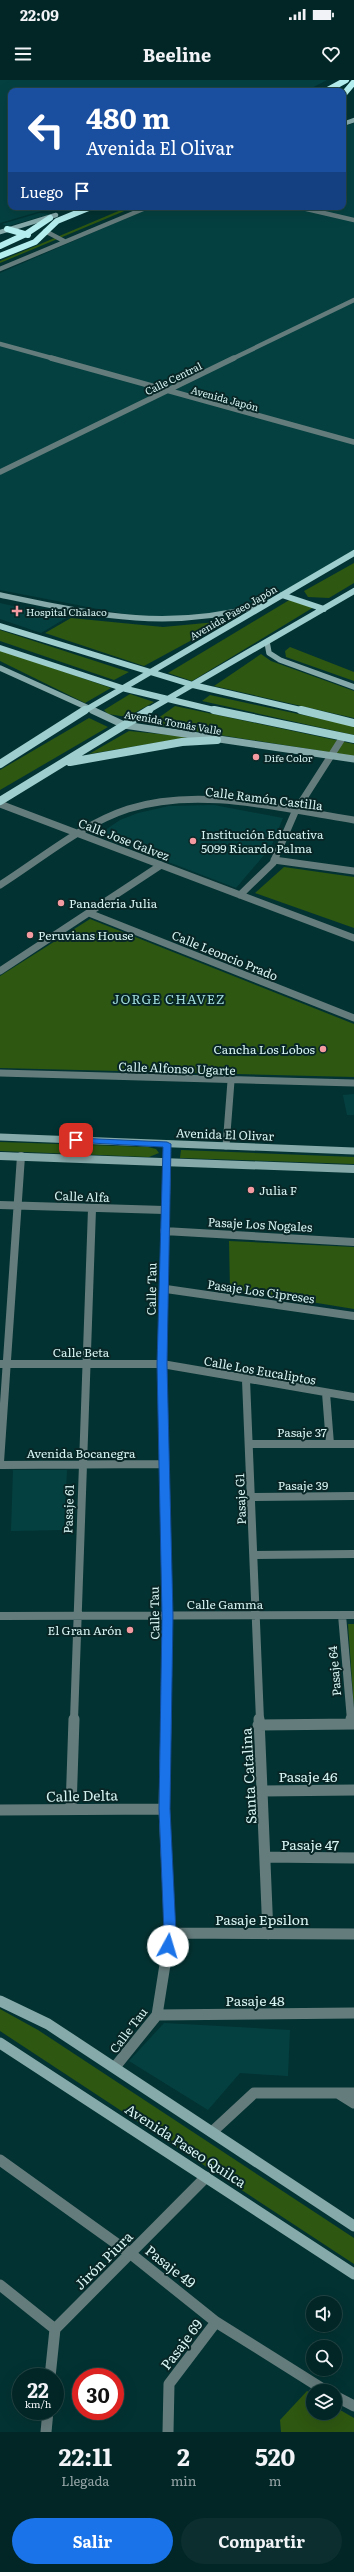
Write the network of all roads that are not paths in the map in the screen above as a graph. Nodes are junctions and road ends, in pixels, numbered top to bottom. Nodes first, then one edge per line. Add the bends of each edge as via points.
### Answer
1 (346, 80) edge
2 (354, 82) edge
3 (331, 88) edge
4 (346, 91) edge
5 (68, 210) edge
6 (84, 210) edge
7 (141, 210) edge
8 (311, 210) edge
9 (56, 215) junction
10 (64, 218) junction
11 (354, 220) edge
12 (3, 230) edge
13 (45, 231) junction
14 (26, 234) junction
15 (37, 241) junction
16 (64, 241) junction
17 (0, 246) edge
18 (0, 256) edge
19 (0, 268) edge
20 (354, 300) edge
21 (0, 344) edge
22 (167, 391) junction
23 (354, 442) edge
24 (0, 472) edge
25 (354, 553) edge
26 (354, 591) edge
27 (0, 595) edge
28 (282, 595) junction
29 (273, 600) junction
30 (324, 609) junction
31 (0, 626) edge
32 (267, 642) junction
33 (0, 648) edge
34 (0, 668) edge
35 (149, 672) junction
36 (193, 686) junction
37 (354, 687) edge
38 (122, 688) junction
39 (169, 700) junction
40 (89, 710) junction
41 (354, 723) edge
42 (124, 725) junction
43 (343, 737) junction
44 (354, 739) edge
45 (217, 740) junction
46 (331, 756) junction
47 (354, 759) edge
48 (0, 764) edge
49 (62, 764) junction
50 (0, 801) edge
51 (0, 804) edge
52 (295, 812) junction
53 (354, 820) edge
54 (80, 835) junction
55 (274, 860) junction
56 (160, 865) junction
57 (354, 871) edge
58 (0, 885) edge
59 (240, 895) junction
60 (89, 913) junction
61 (354, 938) edge
62 (0, 971) edge
63 (354, 1018) edge
64 (0, 1073) edge
65 (231, 1080) junction
66 (354, 1083) edge
67 (0, 1137) edge
68 (167, 1144) junction
69 (226, 1146) junction
70 (354, 1151) edge
71 (0, 1156) edge
72 (21, 1156) junction
73 (166, 1162) junction
74 (354, 1169) edge
75 (0, 1205) edge
76 (18, 1206) junction
77 (92, 1209) junction
78 (164, 1210) junction
79 (164, 1231) junction
80 (354, 1242) edge
81 (166, 1289) junction
82 (354, 1316) edge
83 (4, 1364) edge
84 (85, 1364) junction
85 (162, 1364) junction
86 (246, 1380) junction
87 (326, 1393) junction
88 (354, 1398) edge
89 (1, 1418) edge
90 (249, 1444) junction
91 (330, 1444) junction
92 (354, 1444) edge
93 (0, 1464) edge
94 (163, 1464) junction
95 (81, 1465) junction
96 (354, 1496) edge
97 (252, 1497) junction
98 (354, 1554) edge
99 (254, 1555) junction
100 (342, 1615) junction
101 (354, 1615) edge
102 (0, 1616) edge
103 (77, 1616) junction
104 (168, 1616) junction
105 (256, 1616) junction
106 (352, 1724) edge
107 (258, 1725) junction
108 (354, 1790) edge
109 (263, 1791) junction
110 (71, 1809) junction
111 (164, 1809) junction
112 (0, 1810) edge
113 (266, 1858) junction
114 (354, 1858) edge
115 (170, 1933) junction
116 (268, 1934) junction
117 (354, 1934) edge
118 (0, 2001) edge
119 (354, 2013) edge
120 (157, 2015) junction
121 (0, 2043) edge
122 (116, 2067) junction
123 (337, 2093) junction
124 (354, 2093) edge
125 (354, 2103) edge
126 (212, 2132) junction
127 (0, 2160) edge
128 (206, 2177) junction
129 (354, 2226) edge
130 (131, 2254) junction
131 (354, 2274) edge
132 (0, 2284) edge
133 (216, 2322) junction
134 (54, 2329) junction
135 (51, 2368) edge
136 (315, 2384) edge
137 (342, 2400) edge
138 (354, 2406) edge
139 (47, 2420) edge
140 (46, 2432) edge
141 (168, 2432) edge

1 - 3 highway
2 - 4 highway
5 - 9 highway
6 - 10 highway
7 - 16 street
8 - 11 street
9 - 10 highway
9 - 12 main road
9 - 14 highway
10 - 13 highway
12 - 14 highway
13 - 15 highway
13 - 16 street
14 - 15 highway
14 - 17 highway
15 - 18 highway
16 - 19 street
20 - 22 street, Calle Central
21 - 22 street, Avenida Japón
22 - 23 street, Avenida Japón
22 - 24 street, Calle Central
25 - 28 main road, Avenida Paseo Japón
26 - 30 main road
27 - 29 main road via 119,617 172,621 214,618
28 - 29 main road, Avenida Paseo Japón
28 - 30 main road
29 - 35 main road, Avenida Paseo Japón
30 - 32 main road
31 - 35 main road
32 - 36 main road
32 - 37 main road via 269,653 280,660
33 - 38 main road, Avenida Tomás Valle
34 - 40 main road, Avenida Tomás Valle
35 - 36 main road
35 - 38 main road, Avenida Paseo Japón
36 - 39 main road
36 - 41 main road
38 - 39 main road, Avenida Tomás Valle
38 - 40 main road, Avenida Paseo Japón
39 - 42 main road
39 - 43 main road, Avenida Tomás Valle
40 - 42 main road, Avenida Tomás Valle
40 - 48 main road, Avenida Paseo Japón
42 - 45 main road, Avenida Tomás Valle
42 - 49 main road
43 - 44 main road, Avenida Tomás Valle
43 - 46 street
45 - 46 main road, Avenida Tomás Valle
45 - 49 main road via 182,742
46 - 47 main road, Avenida Tomás Valle
46 - 52 street
49 - 50 main road
51 - 54 street, Calle Jose Galvez
52 - 53 street, Calle Ramón Castilla
52 - 54 street, Calle Ramón Castilla via 213,800 172,801 129,809
52 - 55 street
54 - 56 street, Calle Jose Galvez
54 - 58 street, Calle Ramón Castilla
55 - 57 street
55 - 59 street
56 - 59 street, Calle Jose Galvez
56 - 60 street
59 - 61 street, Calle Jose Galvez
60 - 62 street
60 - 63 street, Calle Leoncio Prado
64 - 65 street, Calle Alfonso Ugarte
65 - 66 street, Calle Alfonso Ugarte
65 - 69 street
67 - 68 main road, Avenida El Olivar
68 - 69 main road, Avenida El Olivar
68 - 73 street, Calle Tau
69 - 70 main road, Avenida El Olivar
71 - 72 main road
72 - 73 main road
72 - 76 street
73 - 74 main road
73 - 78 street, Calle Tau
75 - 76 street, Calle Alfa
76 - 77 street, Calle Alfa
76 - 83 street
77 - 78 street, Calle Alfa
77 - 84 street, Pasaje 61
78 - 79 street, Calle Tau
79 - 80 street, Pasaje Los Nogales
79 - 81 street, Calle Tau
81 - 82 street, Pasaje Los Cipreses
81 - 85 street, Calle Tau
83 - 84 street, Calle Beta
83 - 89 street
84 - 85 street, Calle Beta
84 - 95 street, Pasaje 61
85 - 86 street, Calle Los Eucaliptos
85 - 94 street, Calle Tau
86 - 87 street, Calle Los Eucaliptos
86 - 90 street, Pasaje G1
87 - 88 street, Calle Los Eucaliptos
87 - 91 street
89 - 93 street
90 - 91 street, Pasaje 37
90 - 97 street, Pasaje G1
91 - 92 street, Pasaje 37
93 - 95 street, Avenida Bocanegra
94 - 95 street, Avenida Bocanegra
94 - 104 street, Calle Tau
95 - 103 street, Pasaje 61
96 - 97 street, Pasaje 39
97 - 99 street, Pasaje G1
98 - 99 street
99 - 105 street, Pasaje G1
100 - 101 street, Calle Gamma
100 - 105 street, Calle Gamma
100 - 106 street, Pasaje 64
102 - 103 street, Calle Gamma
103 - 104 street, Calle Gamma
103 - 110 street, Pasaje 61
104 - 105 street, Calle Gamma
104 - 111 street, Calle Tau
105 - 107 street, Santa Catalina
106 - 107 street
107 - 109 street, Santa Catalina
108 - 109 street, Pasaje 46
109 - 113 street, Santa Catalina
110 - 111 street, Calle Delta
110 - 112 street, Calle Delta
111 - 115 street, Calle Tau
113 - 114 street, Pasaje 47
113 - 116 street, Santa Catalina
115 - 116 street, Pasaje Epsilon
115 - 120 street, Calle Tau
116 - 117 street, Pasaje Epsilon
118 - 122 main road, Avenida Paseo Quilca via 48,2024
119 - 120 street, Pasaje 48
120 - 122 street, Calle Tau
121 - 128 main road, Avenida Paseo Quilca
122 - 126 main road, Avenida Paseo Quilca
123 - 124 street
123 - 125 street
123 - 126 street via 254,2094
126 - 129 main road, Avenida Paseo Quilca
127 - 130 street, Pasaje 49
128 - 130 street, Jirón Piura
128 - 131 main road, Avenida Paseo Quilca
130 - 133 street, Pasaje 49
130 - 134 street, Jirón Piura
132 - 134 street
133 - 136 street, Pasaje 49
133 - 141 street, Pasaje 69 via 169,2384
134 - 135 street
137 - 138 street
139 - 140 street

